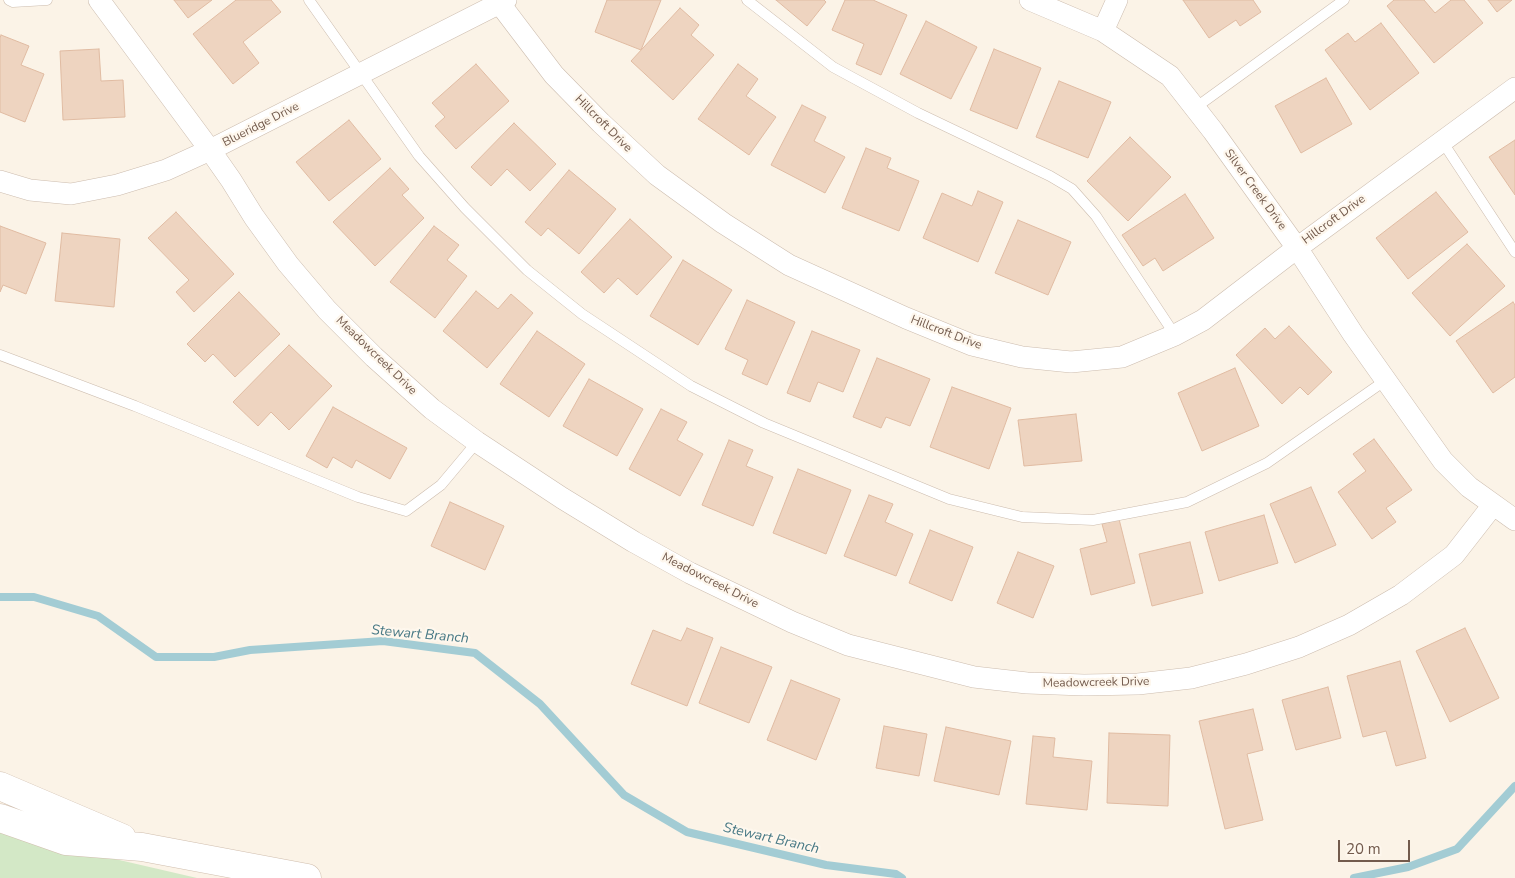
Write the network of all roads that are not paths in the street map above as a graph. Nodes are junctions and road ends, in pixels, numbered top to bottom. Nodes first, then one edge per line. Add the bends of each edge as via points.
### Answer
1 (9, 0) edge
2 (47, 0) edge
3 (99, 0) edge
4 (309, 0) edge
5 (747, 0) edge
6 (1030, 0) edge
7 (1117, 0) edge
8 (1344, 0) edge
9 (501, 1) edge
10 (1103, 31) junction
11 (361, 74) junction
12 (1515, 88) edge
13 (1195, 108) junction
14 (1442, 141) junction
15 (210, 150) junction
16 (0, 181) edge
17 (1296, 248) junction
18 (1515, 252) edge
19 (1175, 335) junction
20 (0, 355) edge
21 (1386, 380) junction
22 (477, 442) junction
23 (1493, 505) junction
24 (1515, 520) edge
25 (0, 786) edge
26 (0, 818) edge
27 (142, 847) junction
28 (307, 878) edge

1 - 2 lane
3 - 15 street, Meadowcreek Drive
4 - 11 lane
5 - 19 lane via 833,67 1072,189 1096,216
6 - 10 street, Silver Creek Drive
7 - 10 street
8 - 13 lane
9 - 11 street, Blueridge Drive
9 - 19 street, Hillcroft Drive via 554,75 657,175 789,265 963,342 1022,357 1071,362 1122,357
10 - 13 street, Silver Creek Drive via 1170,76
11 - 15 street, Blueridge Drive
11 - 21 lane via 419,156 465,208 527,270 582,314 691,386 764,424 949,499 1022,517 1093,520 1187,502 1267,464
12 - 14 street, Hillcroft Drive
13 - 17 street, Silver Creek Drive
14 - 17 street, Hillcroft Drive
14 - 18 lane
15 - 16 street, Blueridge Drive via 166,170 117,185 71,194 30,190
15 - 22 street, Meadowcreek Drive via 288,264 327,310 432,409
17 - 19 street, Hillcroft Drive via 1204,320
17 - 21 street, Silver Creek Drive
20 - 22 lane via 358,497 406,511 441,484
21 - 23 street, Silver Creek Drive via 1443,461
22 - 23 street, Meadowcreek Drive via 634,542 792,622 848,645 914,663 974,677 1027,683 1084,686 1191,678 1299,647 1349,625 1401,595 1454,555
23 - 24 street, Silver Creek Drive
25 - 27 main road
26 - 27 main road via 66,841
27 - 28 main road

